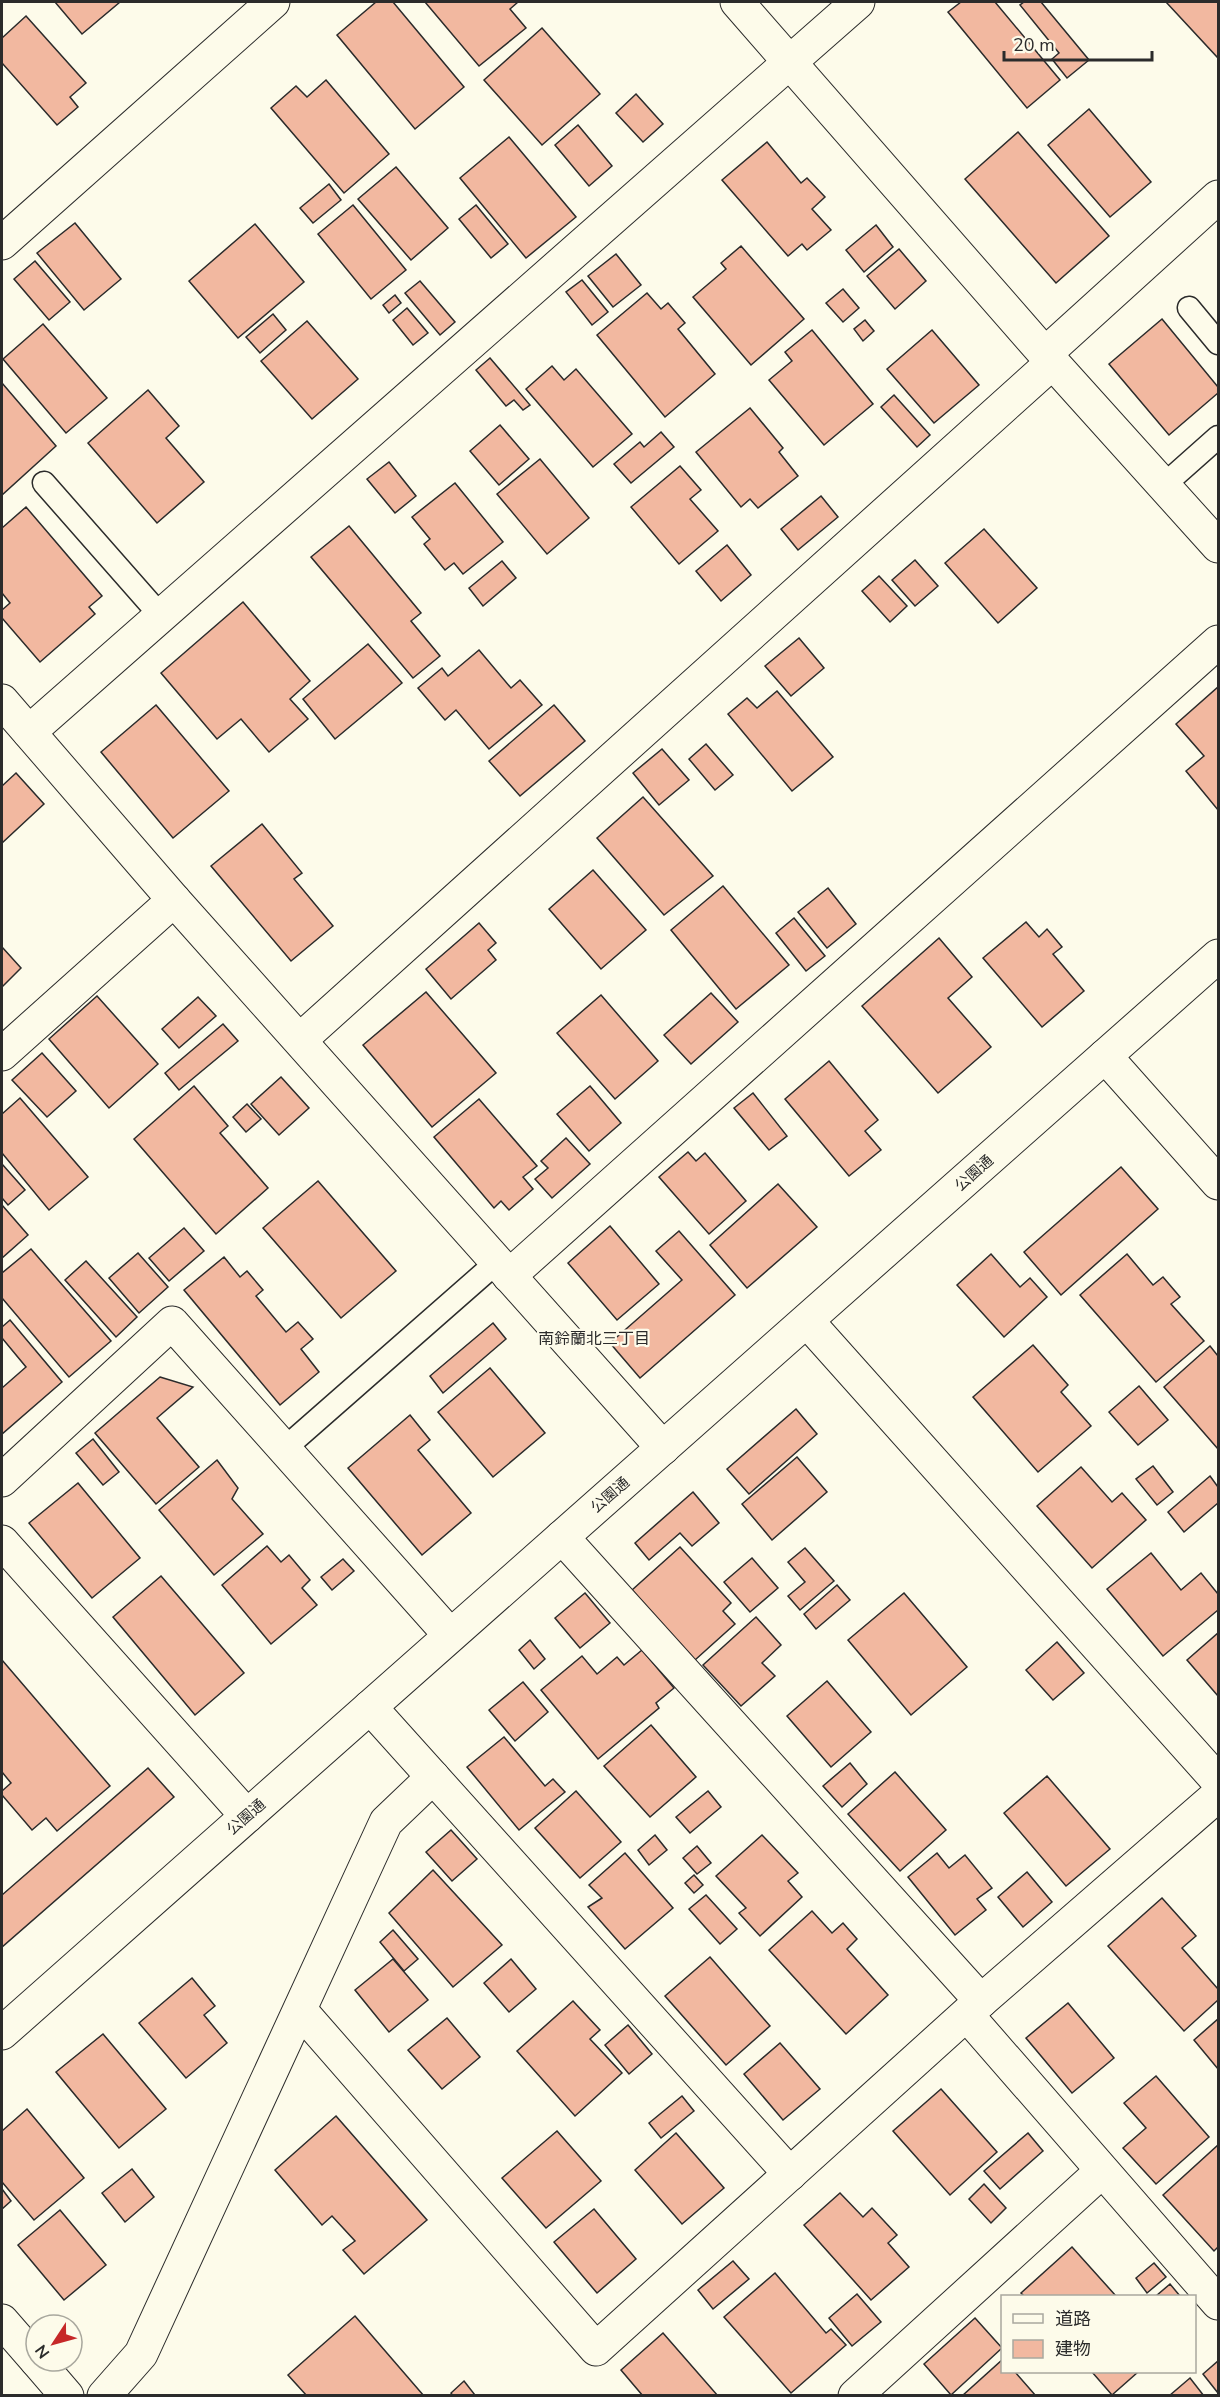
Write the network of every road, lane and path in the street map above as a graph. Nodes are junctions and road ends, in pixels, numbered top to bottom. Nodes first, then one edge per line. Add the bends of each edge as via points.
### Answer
1 (273, 2) edge
2 (737, 2) edge
3 (858, 2) edge
4 (790, 61) junction
5 (1218, 198) edge
6 (2, 243) edge
7 (1189, 308) dead end
8 (1218, 343) edge
9 (1049, 358) junction
10 (1218, 437) edge
11 (44, 483) dead end
12 (1164, 485) junction
13 (1218, 546) edge
14 (161, 616) junction
15 (1218, 642) edge
16 (2, 701) edge
17 (29, 732) junction
18 (174, 900) junction
19 (1218, 956) edge
20 (300, 1040) junction
21 (2, 1054) edge
22 (1105, 1056) junction
23 (1218, 1183) edge
24 (503, 1269) junction
25 (807, 1321) junction
26 (663, 1448) junction
27 (284, 1449) junction
28 (2, 1480) edge
29 (562, 1537) junction
30 (2, 1542) edge
31 (450, 1635) junction
32 (370, 1707) junction
33 (433, 1777) junction
34 (1218, 1781) edge
35 (1218, 1795) edge
36 (247, 1816) junction
37 (974, 2008) junction
38 (301, 2011) junction
39 (2, 2033) edge
40 (1102, 2171) junction
41 (790, 2174) junction
42 (1218, 2302) edge
43 (2, 2321) edge
44 (24, 2346) edge
45 (47, 2373) edge
46 (67, 2396) edge
47 (104, 2396) edge
48 (855, 2396) edge

1 - 6 street
2 - 4 street
3 - 4 street
4 - 9 street
4 - 14 street
5 - 9 street
7 - 8 lane
9 - 12 street
9 - 20 street
10 - 12 lane
11 - 14 lane
12 - 13 street
14 - 17 street
15 - 24 street
16 - 17 street
17 - 18 street
18 - 20 street
18 - 21 street
19 - 22 street, 公園通
20 - 24 street
22 - 23 street
22 - 25 street, 公園通
24 - 26 street
24 - 27 lane
25 - 26 street, 公園通
25 - 34 street
26 - 29 street, 公園通
27 - 28 street via 172,1323
27 - 31 street
29 - 31 street, 公園通
29 - 37 street
30 - 36 street
31 - 32 street, 公園通
32 - 33 street
32 - 36 street, 公園通
33 - 38 street via 386,1822
33 - 41 street
35 - 37 street
36 - 39 street, 公園通
37 - 40 street
37 - 41 street
38 - 41 street via 596,2349
38 - 47 street via 141,2354
40 - 42 street
40 - 48 street
43 - 44 street
45 - 46 street

